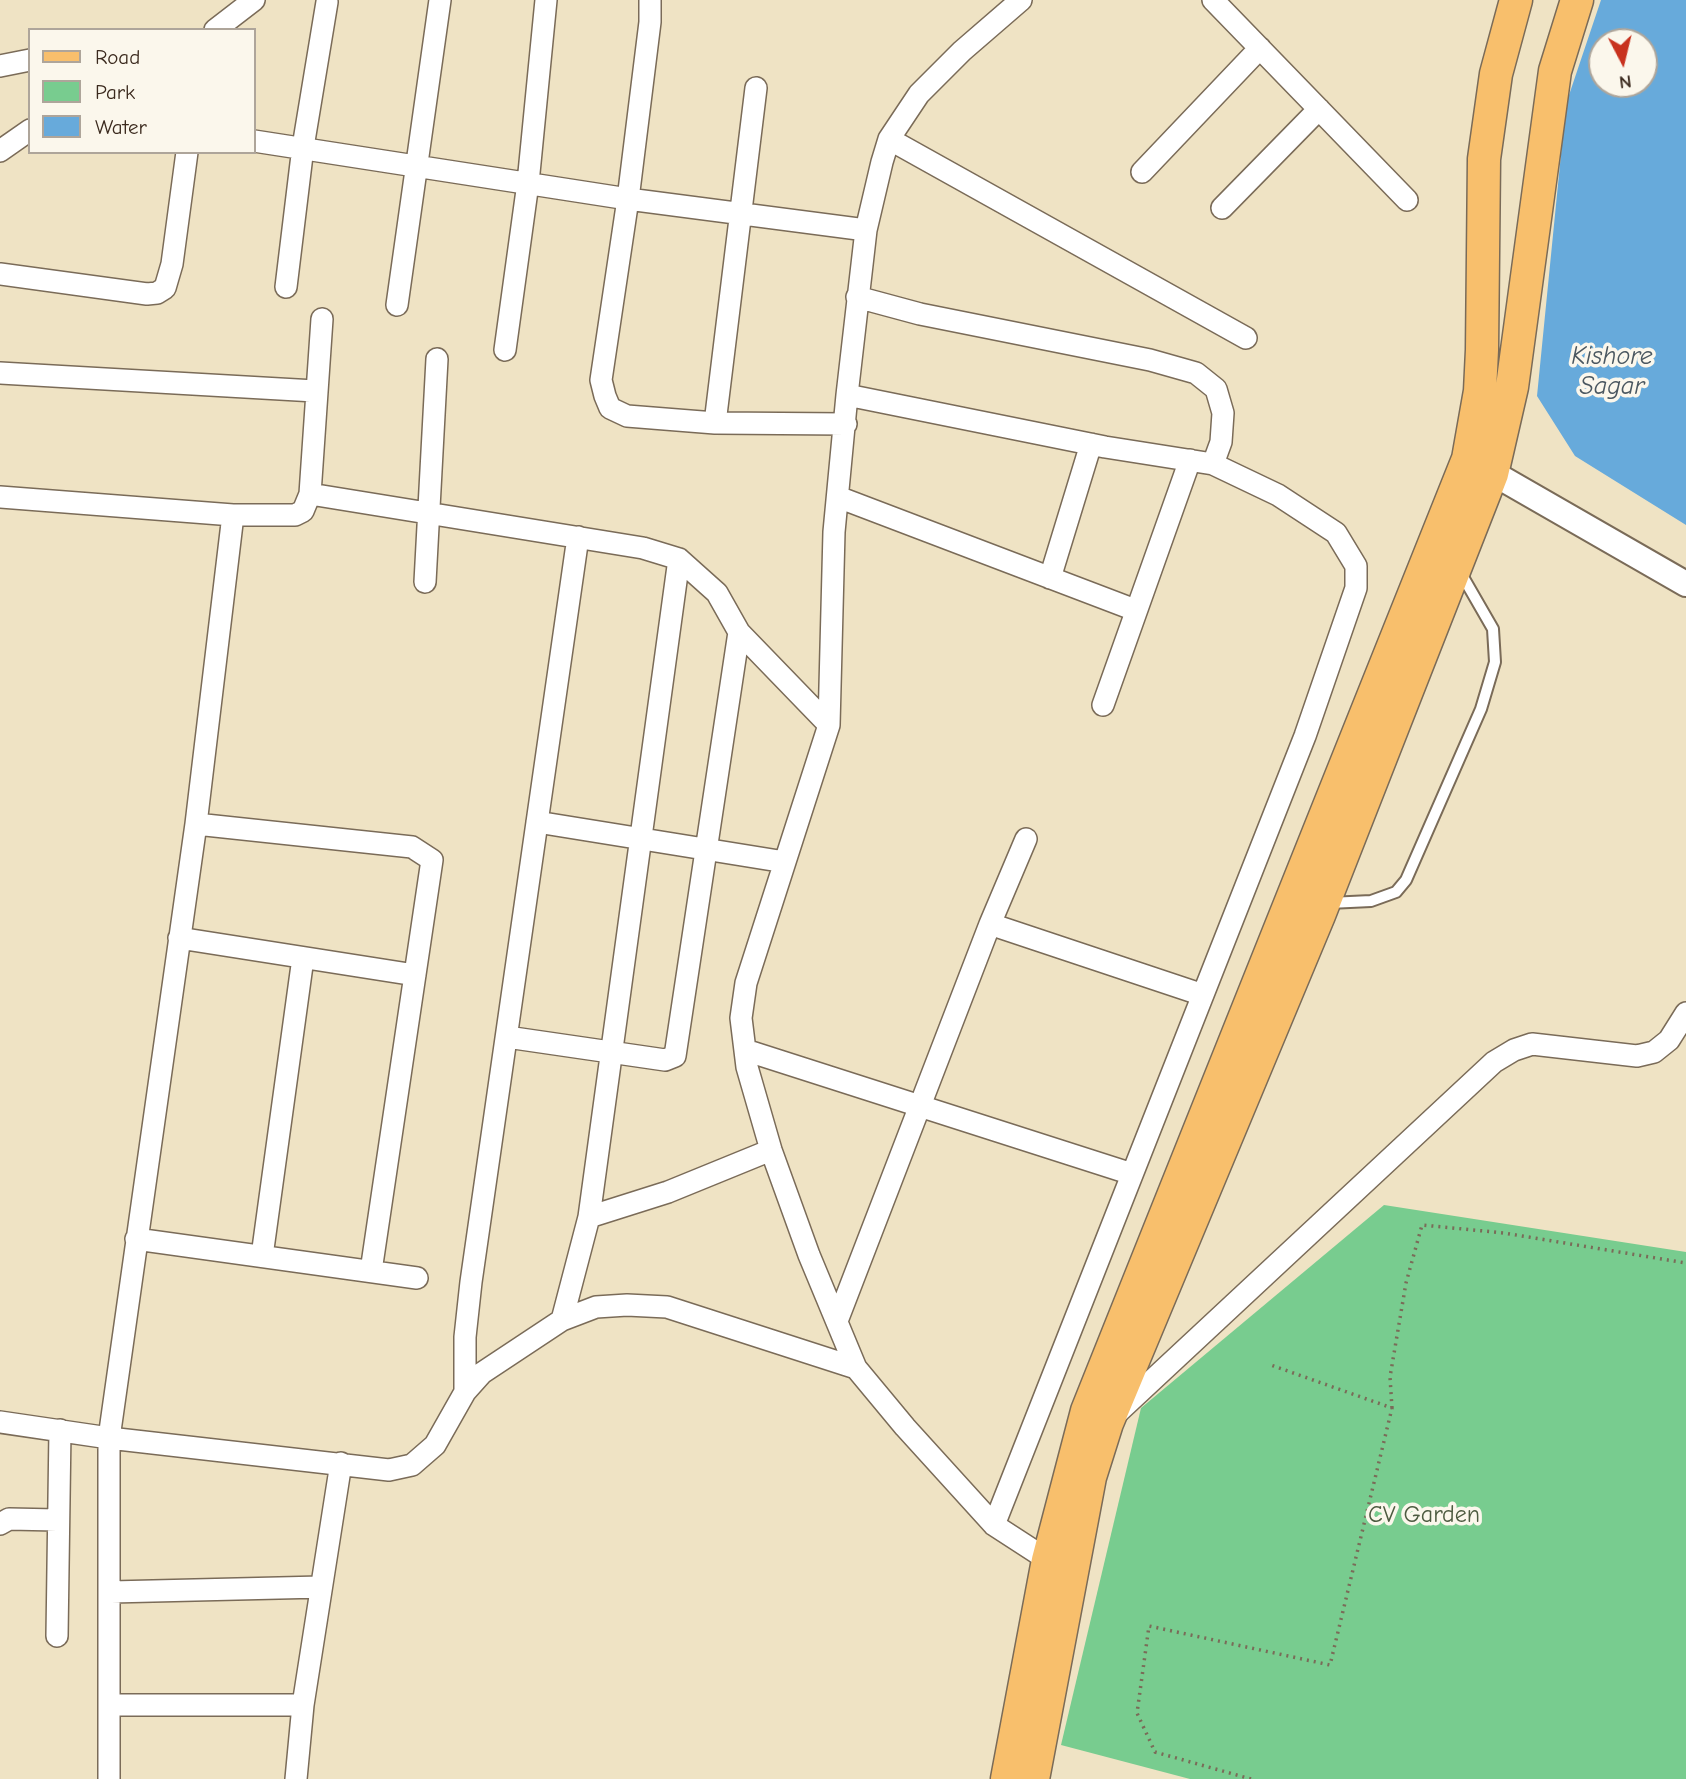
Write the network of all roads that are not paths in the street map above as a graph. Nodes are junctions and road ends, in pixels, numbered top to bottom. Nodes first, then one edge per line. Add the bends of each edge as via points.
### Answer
1 (254, 0) edge
2 (440, 0) edge
3 (545, 0) edge
4 (650, 0) edge
5 (1021, 0) edge
6 (1213, 0) edge
7 (1516, 0) edge
8 (1577, 0) edge
9 (327, 2) dead end
10 (218, 28) edge
11 (1260, 48) junction
12 (28, 60) edge
13 (0, 66) edge
14 (756, 88) dead end
15 (1319, 109) junction
16 (28, 131) edge
17 (889, 139) junction
18 (256, 141) edge
19 (303, 146) junction
20 (0, 151) edge
21 (187, 154) edge
22 (415, 166) junction
23 (1142, 172) dead end
24 (528, 183) junction
25 (628, 199) junction
26 (1407, 200) dead end
27 (1222, 208) dead end
28 (740, 213) junction
29 (866, 230) junction
30 (0, 274) edge
31 (286, 287) dead end
32 (857, 297) junction
33 (397, 305) dead end
34 (321, 319) dead end
35 (1246, 338) dead end
36 (505, 351) dead end
37 (438, 359) dead end
38 (0, 373) edge
39 (315, 391) junction
40 (847, 395) junction
41 (715, 423) junction
42 (846, 424) junction
43 (1091, 444) junction
44 (1190, 460) junction
45 (1213, 464) junction
46 (1480, 466) junction
47 (310, 494) junction
48 (0, 497) edge
49 (838, 497) junction
50 (427, 514) junction
51 (233, 515) junction
52 (578, 537) junction
53 (679, 559) junction
54 (1456, 565) junction
55 (1051, 578) junction
56 (425, 582) dead end
57 (1686, 584) edge
58 (1135, 610) junction
59 (739, 632) junction
60 (1103, 705) dead end
61 (829, 725) junction
62 (537, 822) junction
63 (195, 824) junction
64 (641, 839) junction
65 (1026, 839) dead end
66 (704, 849) junction
67 (785, 862) junction
68 (1323, 903) junction
69 (990, 924) junction
70 (179, 938) junction
71 (303, 958) junction
72 (415, 975) junction
73 (1203, 995) junction
74 (1686, 1013) edge
75 (507, 1037) junction
76 (745, 1050) junction
77 (614, 1054) junction
78 (921, 1105) junction
79 (771, 1150) junction
80 (1132, 1174) junction
81 (589, 1217) junction
82 (136, 1239) junction
83 (262, 1256) junction
84 (371, 1271) junction
85 (417, 1278) dead end
86 (562, 1320) junction
87 (836, 1321) junction
88 (856, 1368) junction
89 (465, 1392) junction
90 (0, 1422) edge
91 (1107, 1423) junction
92 (60, 1430) junction
93 (108, 1438) junction
94 (341, 1463) junction
95 (58, 1520) junction
96 (0, 1524) edge
97 (994, 1525) junction
98 (1060, 1562) junction
99 (321, 1587) junction
100 (111, 1592) junction
101 (57, 1636) dead end
102 (111, 1705) junction
103 (303, 1705) junction
104 (109, 1779) edge
105 (296, 1779) edge
106 (1007, 1779) edge
107 (1032, 1779) edge

1 - 10 street
2 - 22 street
3 - 24 street
4 - 25 street
5 - 17 street via 919,94
6 - 11 street
7 - 46 main road via 1496,74 1483,159
8 - 46 main road via 1555,71 1512,387
9 - 19 street
11 - 15 street
11 - 23 street
12 - 13 street
14 - 28 street
15 - 26 street
15 - 27 street
16 - 20 street
17 - 29 street
17 - 35 street
18 - 19 street
19 - 22 street
19 - 31 street
21 - 30 street via 165,288 157,293
22 - 24 street
22 - 33 street
24 - 25 street
24 - 36 street
25 - 28 street
25 - 41 street via 601,380 605,396 610,408 627,416
28 - 29 street
28 - 41 street
29 - 32 street
32 - 40 street
32 - 45 street via 1196,373 1216,389 1223,413 1221,442
34 - 39 street
37 - 50 street
38 - 39 street
39 - 47 street
40 - 42 street
40 - 43 street
41 - 42 street
42 - 49 street
43 - 44 street
43 - 55 street
44 - 45 street
44 - 58 street
45 - 73 street via 1278,495 1336,533 1356,566 1356,587 1305,736
46 - 54 main road
46 - 57 street
46 - 98 main road via 1087,1411
47 - 50 street
47 - 51 street via 308,505 295,515
48 - 51 street
49 - 55 street
49 - 61 street
50 - 52 street
50 - 56 street
51 - 63 street
52 - 53 street
52 - 62 street
53 - 59 street via 716,593
53 - 64 street
54 - 68 main road
54 - 68 lane via 1493,629 1495,662 1481,709 1401,886 1371,901
55 - 58 street
58 - 60 street
59 - 61 street
59 - 66 street
61 - 67 street
62 - 64 street
62 - 75 street
63 - 70 street
63 - 72 street via 423,851 432,860 431,877
64 - 66 street
64 - 77 street
65 - 69 street
66 - 67 street
66 - 77 street via 675,1056 665,1060
67 - 76 street via 746,983 741,1018
68 - 91 main road
69 - 73 street
69 - 78 street
70 - 71 street
70 - 82 street
71 - 72 street
71 - 83 street
72 - 84 street
73 - 80 street
74 - 91 street via 1669,1040 1654,1052 1637,1056 1531,1044 1494,1062
75 - 77 street
75 - 89 street via 471,1282
76 - 78 street
76 - 79 street
77 - 81 street
78 - 80 street
78 - 87 street
79 - 81 street via 668,1192
79 - 87 street
80 - 97 street
81 - 86 street
82 - 83 street
82 - 93 street
83 - 84 street
84 - 85 street
86 - 88 street via 596,1307 667,1307
86 - 89 street via 482,1373
87 - 88 street
88 - 97 street
89 - 94 street via 435,1446 412,1465 389,1470
90 - 92 street
91 - 98 main road
92 - 93 street
92 - 95 street
93 - 94 street
93 - 100 street
94 - 99 street
95 - 96 street via 9,1519
95 - 101 street
97 - 98 street
98 - 106 main road
98 - 107 main road
99 - 100 street
99 - 103 street
100 - 102 street
102 - 103 street
102 - 104 street
103 - 105 street

